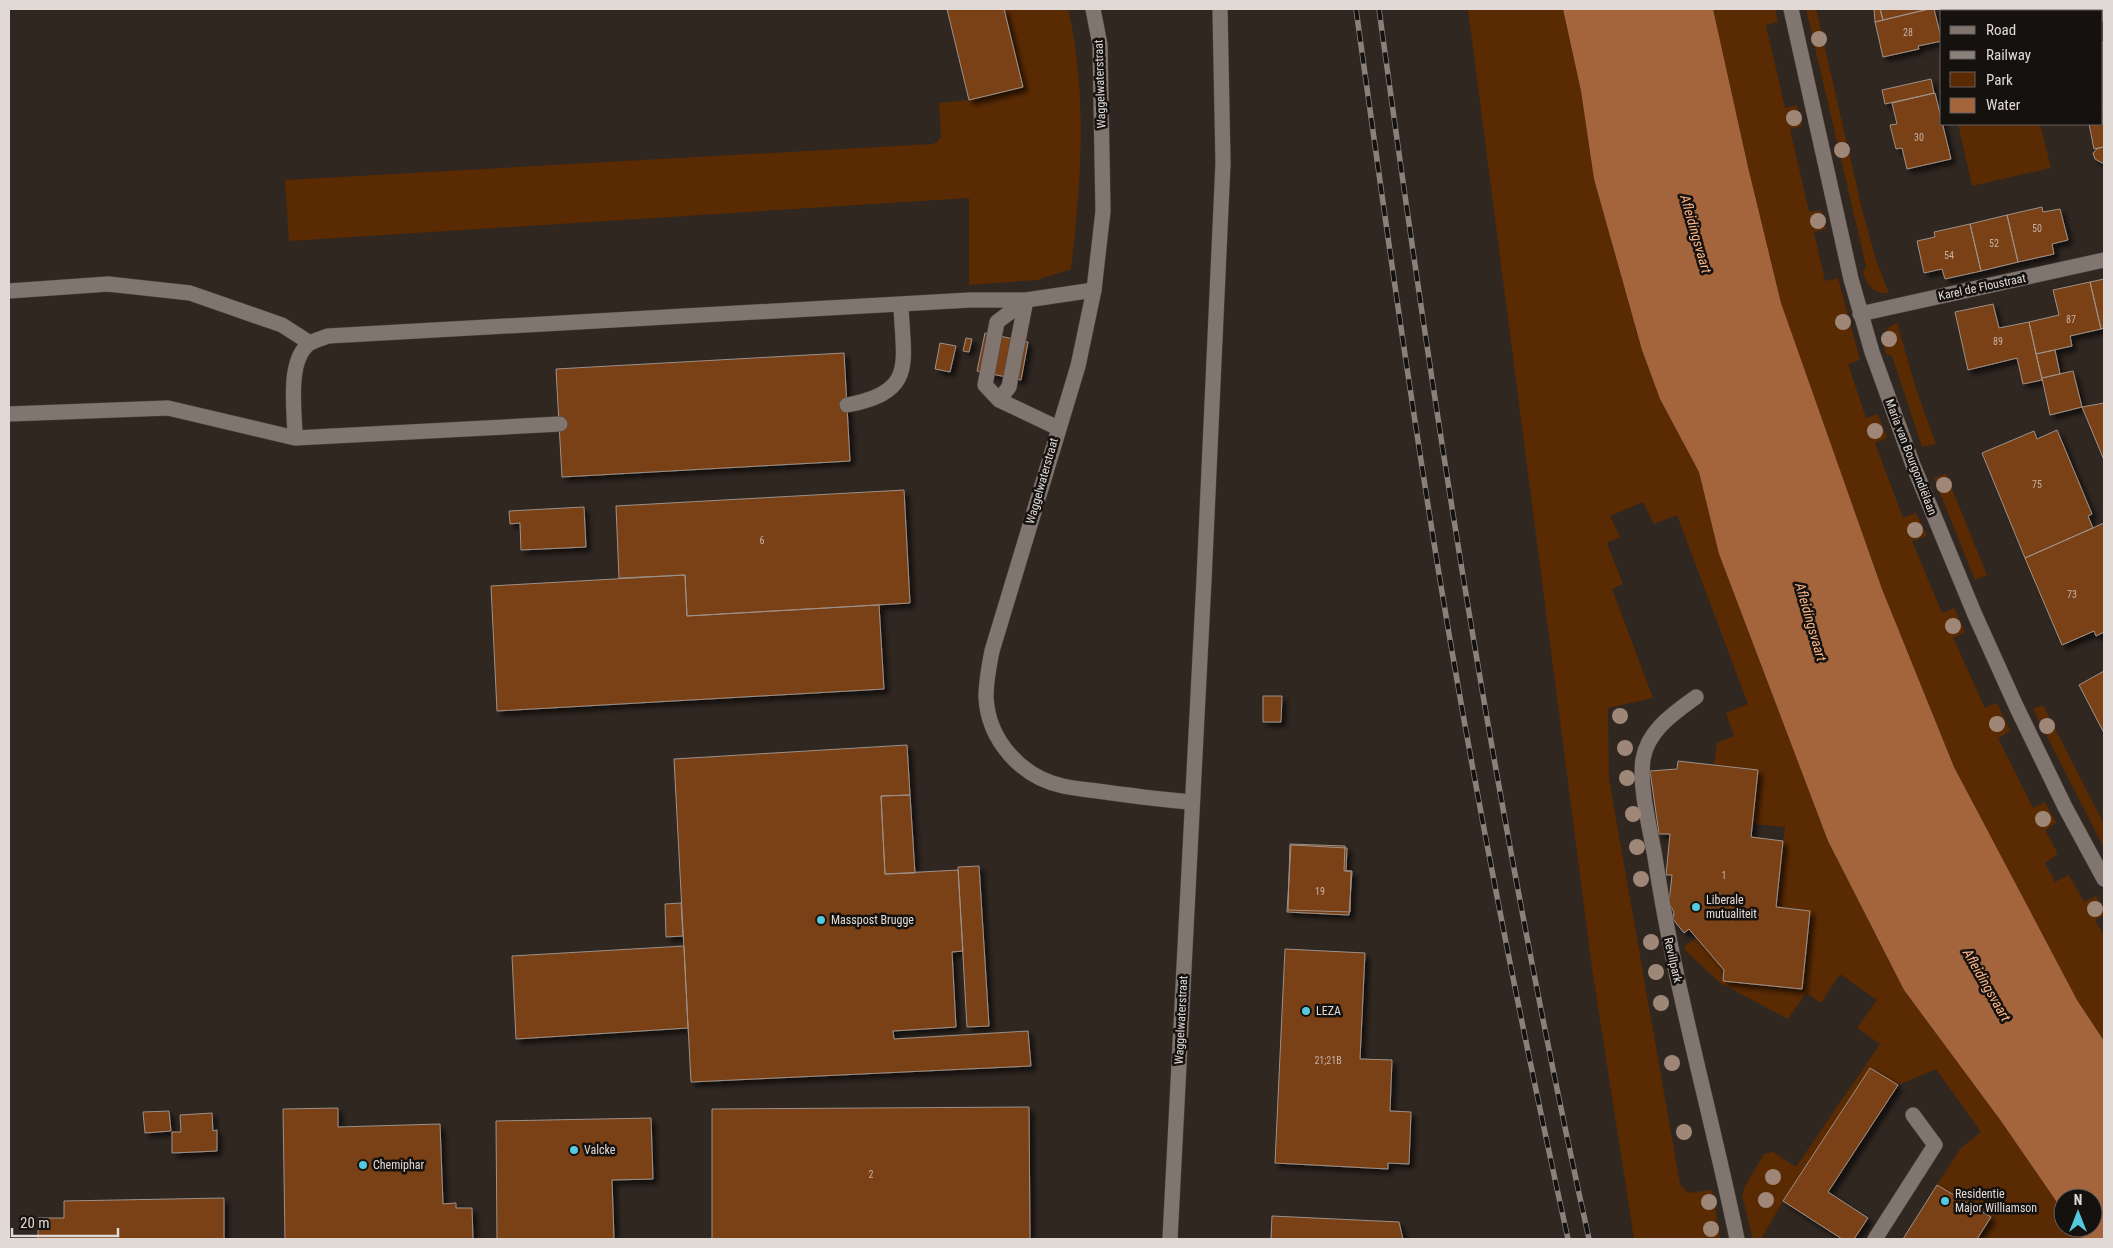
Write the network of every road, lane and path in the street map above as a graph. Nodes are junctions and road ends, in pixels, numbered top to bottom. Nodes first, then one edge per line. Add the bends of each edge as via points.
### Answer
1 (1093, 9) edge
2 (1220, 9) edge
3 (1791, 9) edge
4 (2104, 260) edge
5 (1094, 290) junction
6 (9, 291) edge
7 (1026, 300) junction
8 (901, 305) junction
9 (1860, 314) junction
10 (310, 343) junction
11 (999, 400) junction
12 (847, 405) dead end
13 (9, 414) edge
14 (560, 424) dead end
15 (1058, 428) junction
16 (295, 438) junction
17 (1696, 697) dead end
18 (1192, 802) junction
19 (2104, 879) edge
20 (1914, 1115) dead end
21 (1170, 1239) edge
22 (1737, 1239) edge
23 (1875, 1239) edge

1 - 5 street, Waggelwaterstraat via 1100,45 1103,211
2 - 18 street, Waggelwaterstraat via 1223,163
3 - 9 street, Maria van Bourgondiëlaan
4 - 9 street, Karel de Floustraat
5 - 7 street
5 - 15 street, Waggelwaterstraat via 1078,366
6 - 10 street via 108,284 190,293 282,325
7 - 8 street
7 - 11 street via 1009,387
7 - 11 street via 997,322 985,385
8 - 10 street via 328,336
8 - 12 street via 903,362 898,382 886,393
9 - 19 street, Maria van Bourgondiëlaan via 1897,423 1975,616 2065,807
10 - 16 street via 298,356 294,373
11 - 15 street
13 - 16 street via 168,408
14 - 16 street
15 - 18 street, Waggelwaterstraat via 992,651 986,698 990,720 1010,756 1028,773 1046,781 1151,799
17 - 22 street, Revillpark via 1657,730 1646,749 1642,776 1665,926
18 - 21 street, Waggelwaterstraat
20 - 23 street via 1935,1145

